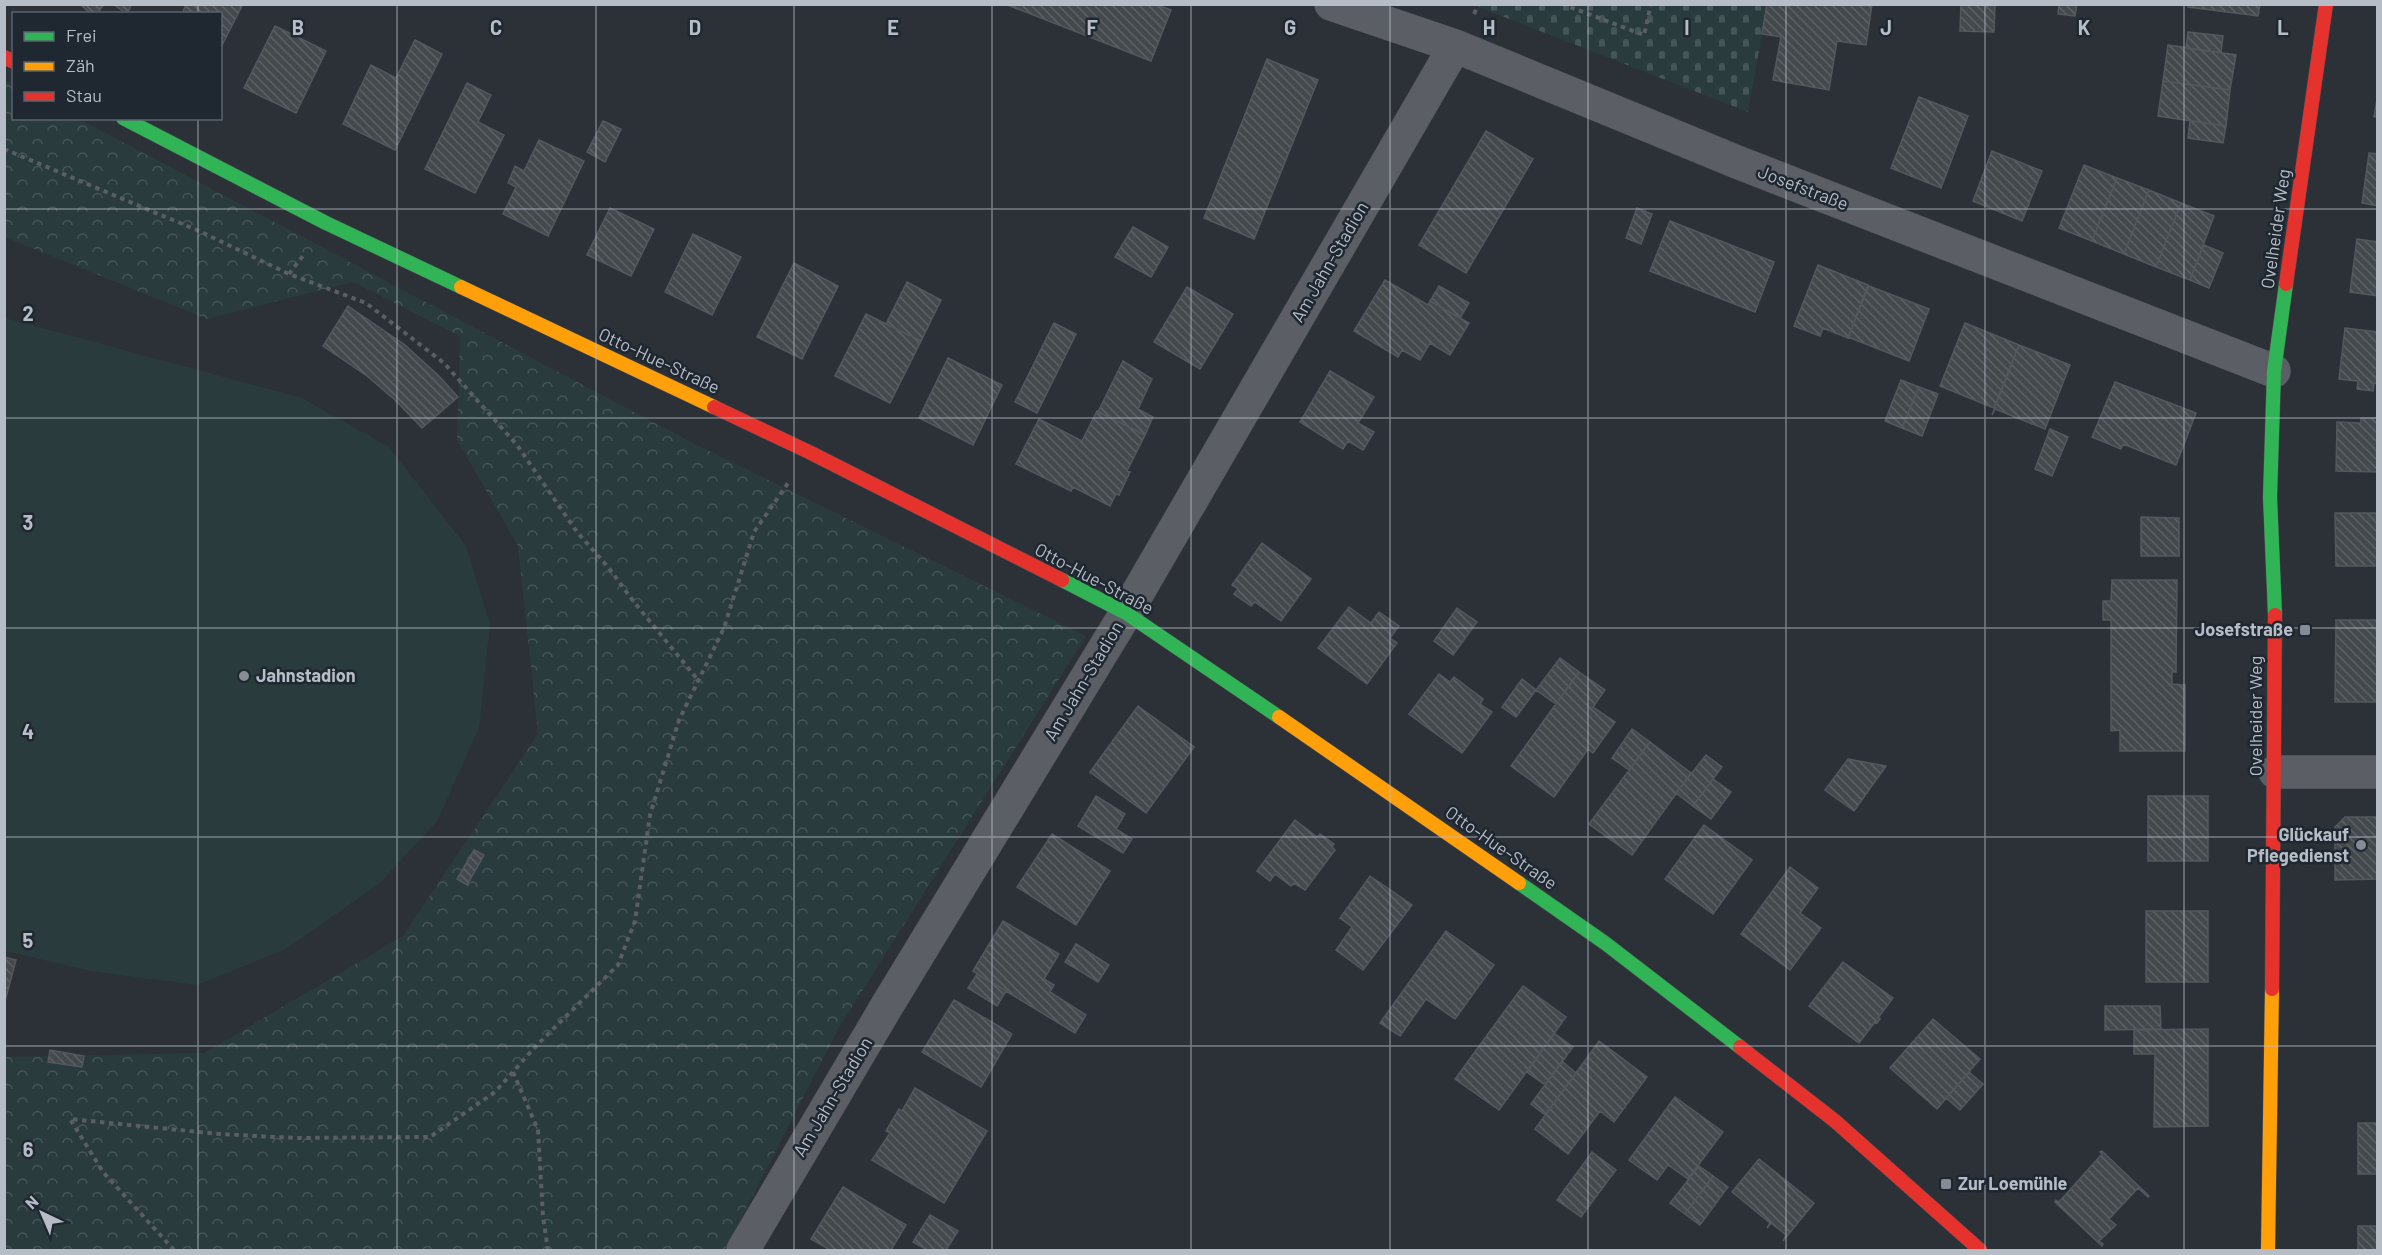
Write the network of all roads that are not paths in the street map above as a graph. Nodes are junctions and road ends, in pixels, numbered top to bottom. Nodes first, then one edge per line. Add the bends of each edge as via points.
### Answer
1 (1331, 4) edge
2 (2326, 4) edge
3 (1455, 46) junction
4 (127, 120) edge
5 (2274, 371) junction
6 (1126, 613) junction
7 (2274, 772) junction
8 (2378, 772) edge
9 (743, 1251) edge
10 (1980, 1251) edge
11 (2268, 1251) edge

1 - 3 street, Josefstraße
2 - 5 street, Ovelheider Weg
3 - 5 street, Josefstraße via 1737,162
3 - 6 street, Am Jahn-Stadion
4 - 6 street, Otto-Hue-Straße via 326,223 809,452
5 - 7 street, Ovelheider Weg via 2270,497 2275,624
6 - 9 street, Am Jahn-Stadion
6 - 10 street, Otto-Hue-Straße via 1605,943 1835,1121
7 - 8 street
7 - 11 street, Ovelheider Weg

